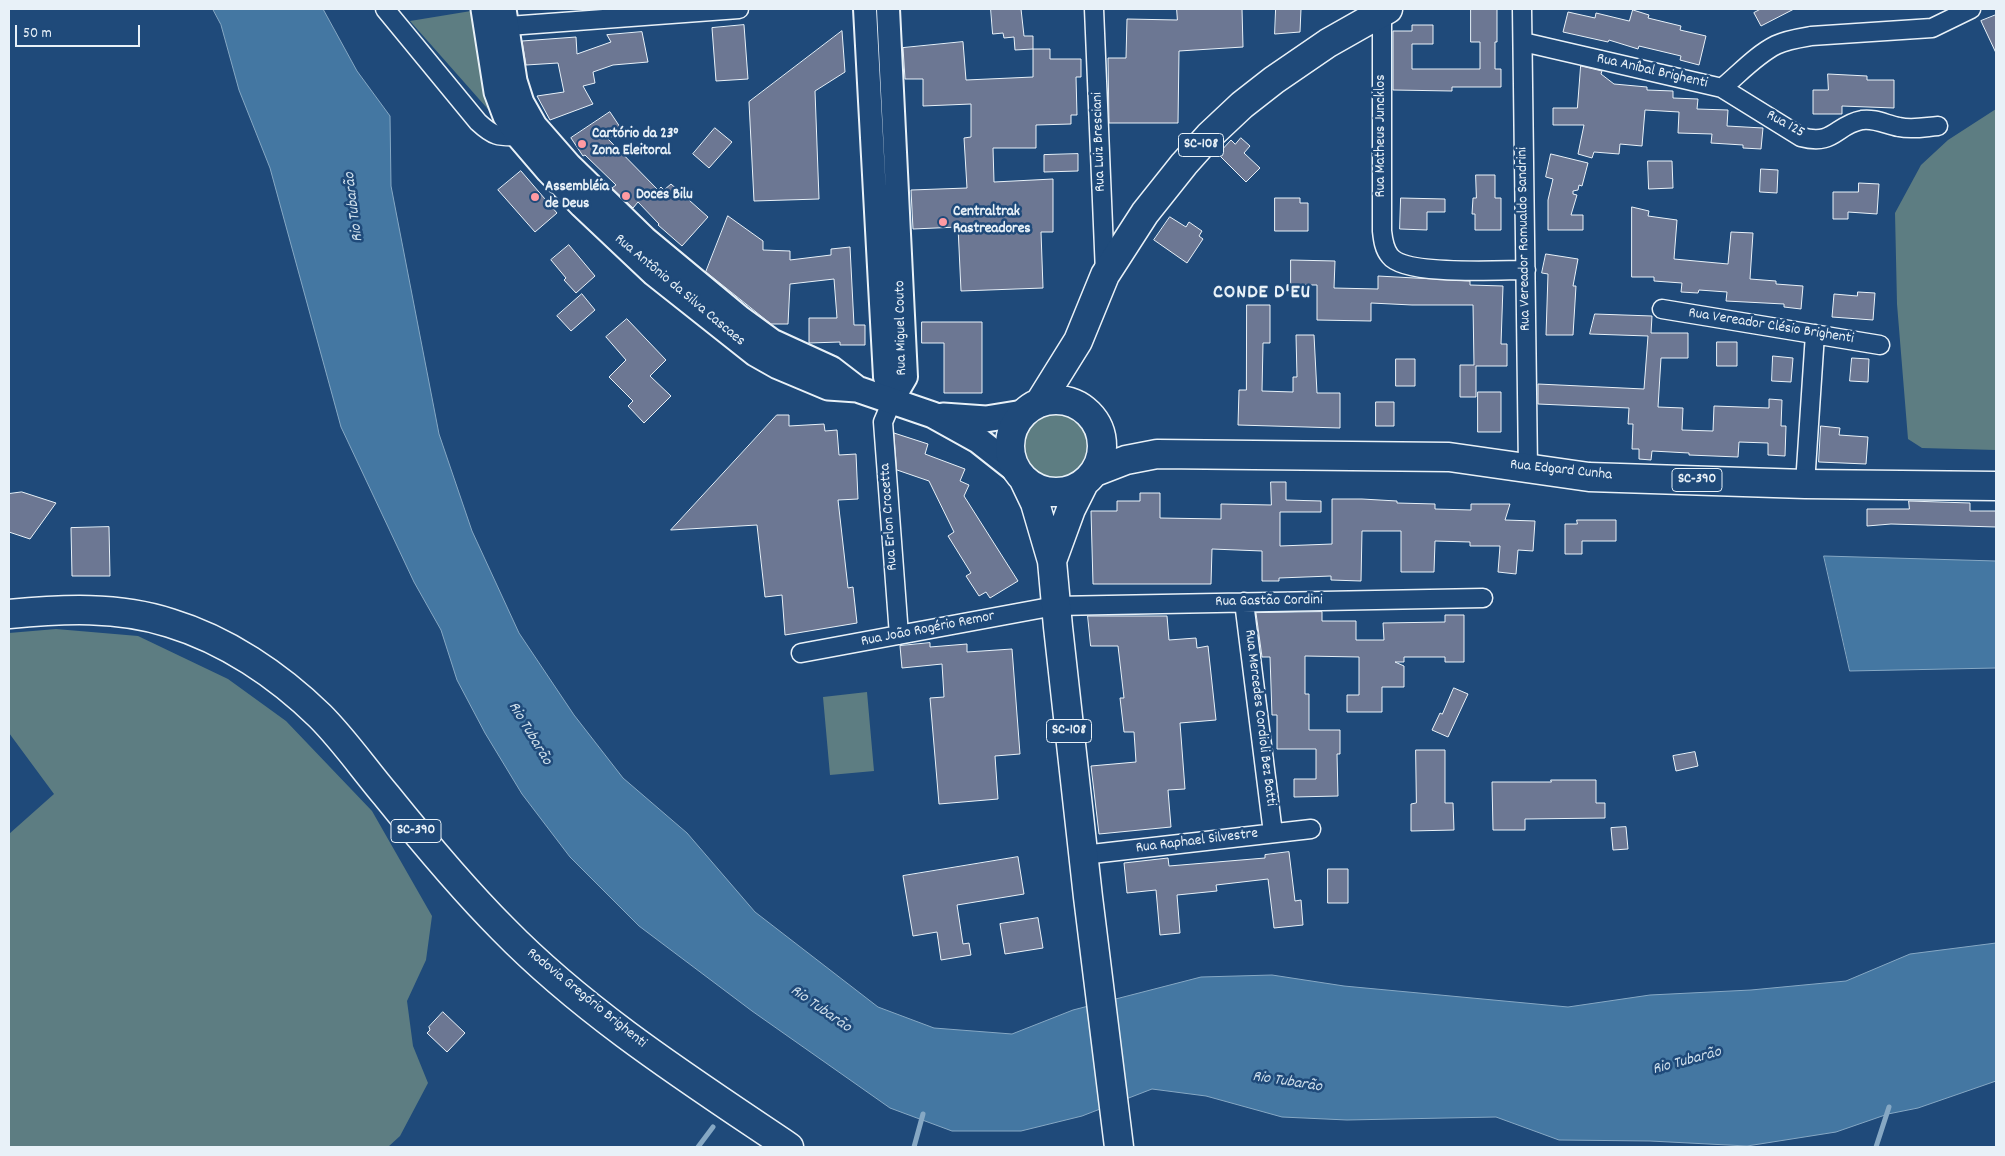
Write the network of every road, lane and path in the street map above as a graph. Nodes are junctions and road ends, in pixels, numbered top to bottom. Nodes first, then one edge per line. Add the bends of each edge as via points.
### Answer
1 (385, 9) edge
2 (729, 9) edge
3 (865, 9) edge
4 (888, 9) edge
5 (1094, 9) edge
6 (1522, 9) edge
7 (1971, 9) edge
8 (1385, 10) edge
9 (493, 16) edge
10 (1523, 42) junction
11 (891, 78) junction
12 (869, 79) junction
13 (1722, 88) junction
14 (1938, 126) dead end
15 (526, 131) junction
16 (884, 165) junction
17 (1526, 270) junction
18 (1105, 275) junction
19 (1662, 309) dead end
20 (1814, 334) junction
21 (1078, 341) junction
22 (1880, 345) dead end
23 (892, 401) junction
24 (1031, 407) junction
25 (933, 415) junction
26 (1093, 417) junction
27 (1157, 454) junction
28 (1528, 469) junction
29 (1020, 475) junction
30 (1090, 478) junction
31 (1806, 484) junction
32 (1996, 486) edge
33 (1052, 561) junction
34 (1483, 598) dead end
35 (1244, 602) junction
36 (1055, 606) junction
37 (9, 614) edge
38 (899, 635) junction
39 (801, 653) dead end
40 (1311, 829) dead end
41 (1273, 833) junction
42 (1083, 855) junction
43 (789, 1147) edge
44 (1119, 1147) edge

1 - 15 street via 489,132 500,137
2 - 9 street
3 - 12 street, Rua Miguel Couto
4 - 11 street, Rua Miguel Couto
5 - 18 street, Rua Luiz Bresciani
6 - 10 street, Rua Vereador Romualdo Sandrini
7 - 13 street, Rua Aníbal Brighenti via 1932,28 1792,39 1761,55
8 - 17 street, Rua Matheus Juncklos via 1384,247 1390,258 1422,268
8 - 18 main road, SC-108 via 1328,43 1242,105 1184,164 1145,213
9 - 15 main road, Rua Antônio da Silva Cascaes via 498,98 506,116
10 - 13 street, Rua Aníbal Brighenti
10 - 17 street, Rua Vereador Romualdo Sandrini
11 - 12 street
11 - 16 street, Rua Miguel Couto
12 - 16 street, Rua Miguel Couto
13 - 14 street, Rua 125 via 1801,137 1812,139 1834,136 1854,122 1864,120 1913,129
15 - 23 main road, Rua Antônio da Silva Cascaes via 563,186 733,326 755,353 828,387 857,389
16 - 23 street, Rua Miguel Couto via 906,377
17 - 28 street, Rua Vereador Romualdo Sandrini
18 - 21 main road, SC-108
19 - 20 street, Rua Vereador Clésio Brighenti
20 - 22 street, Rua Vereador Clésio Brighenti
20 - 31 street
21 - 24 main road, SC-108
21 - 26 main road, SC-108 via 1078,381
23 - 25 main road, Rua Antônio da Silva Cascaes
23 - 38 street, Rua Erlon Crocetta via 883,422
24 - 25 main road, Rua Antônio da Silva Cascaes via 986,419
24 - 26 main road via 1053,399 1066,400 1079,405
24 - 29 main road via 1014,425 1010,440 1010,456
25 - 29 main road, Rua Antônio da Silva Cascaes via 978,440
26 - 27 main road, Rua Edgard Cunha / SC-390 via 1110,434
26 - 30 main road via 1102,434 1103,447 1101,460
27 - 28 main road, Rua Edgard Cunha / SC-390 via 1449,457
27 - 30 main road, Rua Edgard Cunha / SC-390 via 1126,460
28 - 31 main road, Rua Edgard Cunha / SC-390 via 1582,476
29 - 30 main road via 1038,489 1054,492 1070,491
29 - 33 main road, SC-108 via 1037,510
30 - 33 main road, SC-108 via 1071,509
31 - 32 main road, Rua Edgard Cunha / SC-390
33 - 36 main road, SC-108
34 - 35 street, Rua Gastão Cordini
35 - 36 street, Rua Gastão Cordini
35 - 41 street, Rua Mercedes Cordioli Bez Batti
36 - 38 street, Rua João Rogério Remor
36 - 42 main road, SC-108
37 - 43 main road, Rodovia Gregório Brighenti / SC-390 via 68,609 131,614 196,632 247,659 295,693 320,716 468,892 536,960 639,1043
38 - 39 street, Rua João Rogério Remor
40 - 41 street, Rua Raphael Silvestre
41 - 42 street, Rua Raphael Silvestre
42 - 44 main road, SC-108

